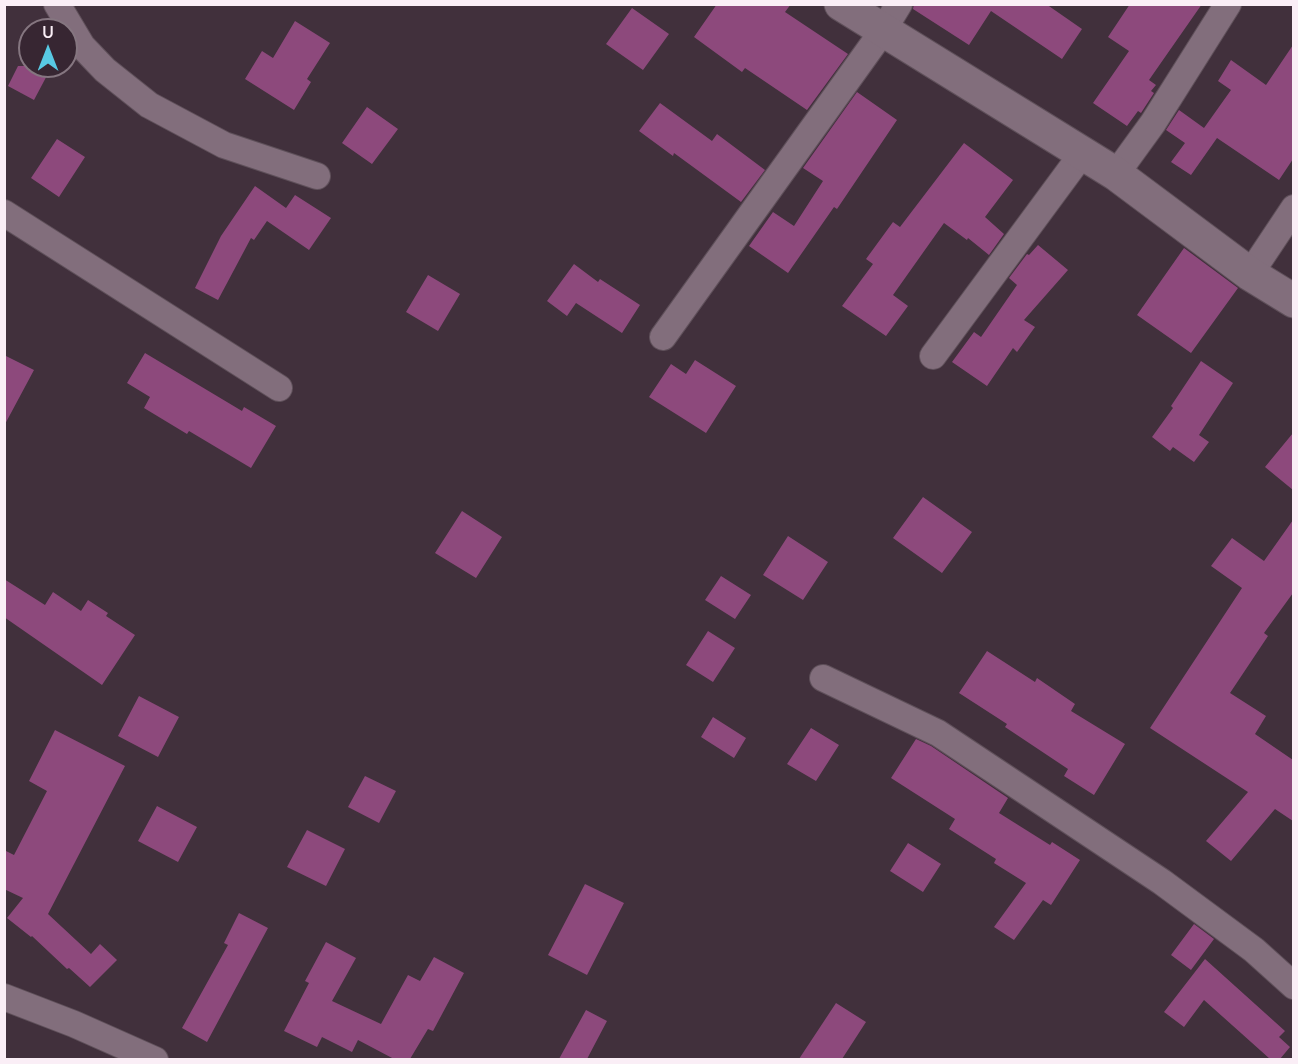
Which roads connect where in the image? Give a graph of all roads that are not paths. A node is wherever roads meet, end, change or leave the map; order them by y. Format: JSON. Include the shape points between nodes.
{"nodes":[{"id":1,"x":57,"y":4,"type":"edge"},
{"id":2,"x":841,"y":4,"type":"edge"},
{"id":3,"x":899,"y":4,"type":"edge"},
{"id":4,"x":1228,"y":4,"type":"edge"},
{"id":5,"x":882,"y":32,"type":"junction"},
{"id":6,"x":1082,"y":154,"type":"junction"},
{"id":7,"x":1116,"y":174,"type":"junction"},
{"id":8,"x":317,"y":176,"type":"dead end"},
{"id":9,"x":1293,"y":208,"type":"edge"},
{"id":10,"x":4,"y":213,"type":"edge"},
{"id":11,"x":1250,"y":274,"type":"junction"},
{"id":12,"x":1293,"y":302,"type":"edge"},
{"id":13,"x":663,"y":337,"type":"dead end"},
{"id":14,"x":933,"y":356,"type":"dead end"},
{"id":15,"x":279,"y":388,"type":"dead end"},
{"id":16,"x":823,"y":678,"type":"dead end"},
{"id":17,"x":1293,"y":986,"type":"edge"},
{"id":18,"x":4,"y":997,"type":"edge"},
{"id":19,"x":155,"y":1059,"type":"edge"}],
"edges":[{"from":1,"to":8,"type":"street","via":[[82,46],[149,105],[224,145]]},
{"from":2,"to":5,"type":"street"},
{"from":3,"to":5,"type":"street"},
{"from":4,"to":7,"type":"street"},
{"from":5,"to":6,"type":"street"},
{"from":5,"to":13,"type":"street"},
{"from":6,"to":7,"type":"street"},
{"from":6,"to":14,"type":"street"},
{"from":7,"to":11,"type":"street"},
{"from":9,"to":11,"type":"street"},
{"from":10,"to":15,"type":"street"},
{"from":11,"to":12,"type":"street"},
{"from":16,"to":17,"type":"street","via":[[938,733],[1162,882],[1254,950]]},
{"from":18,"to":19,"type":"street"}]}
